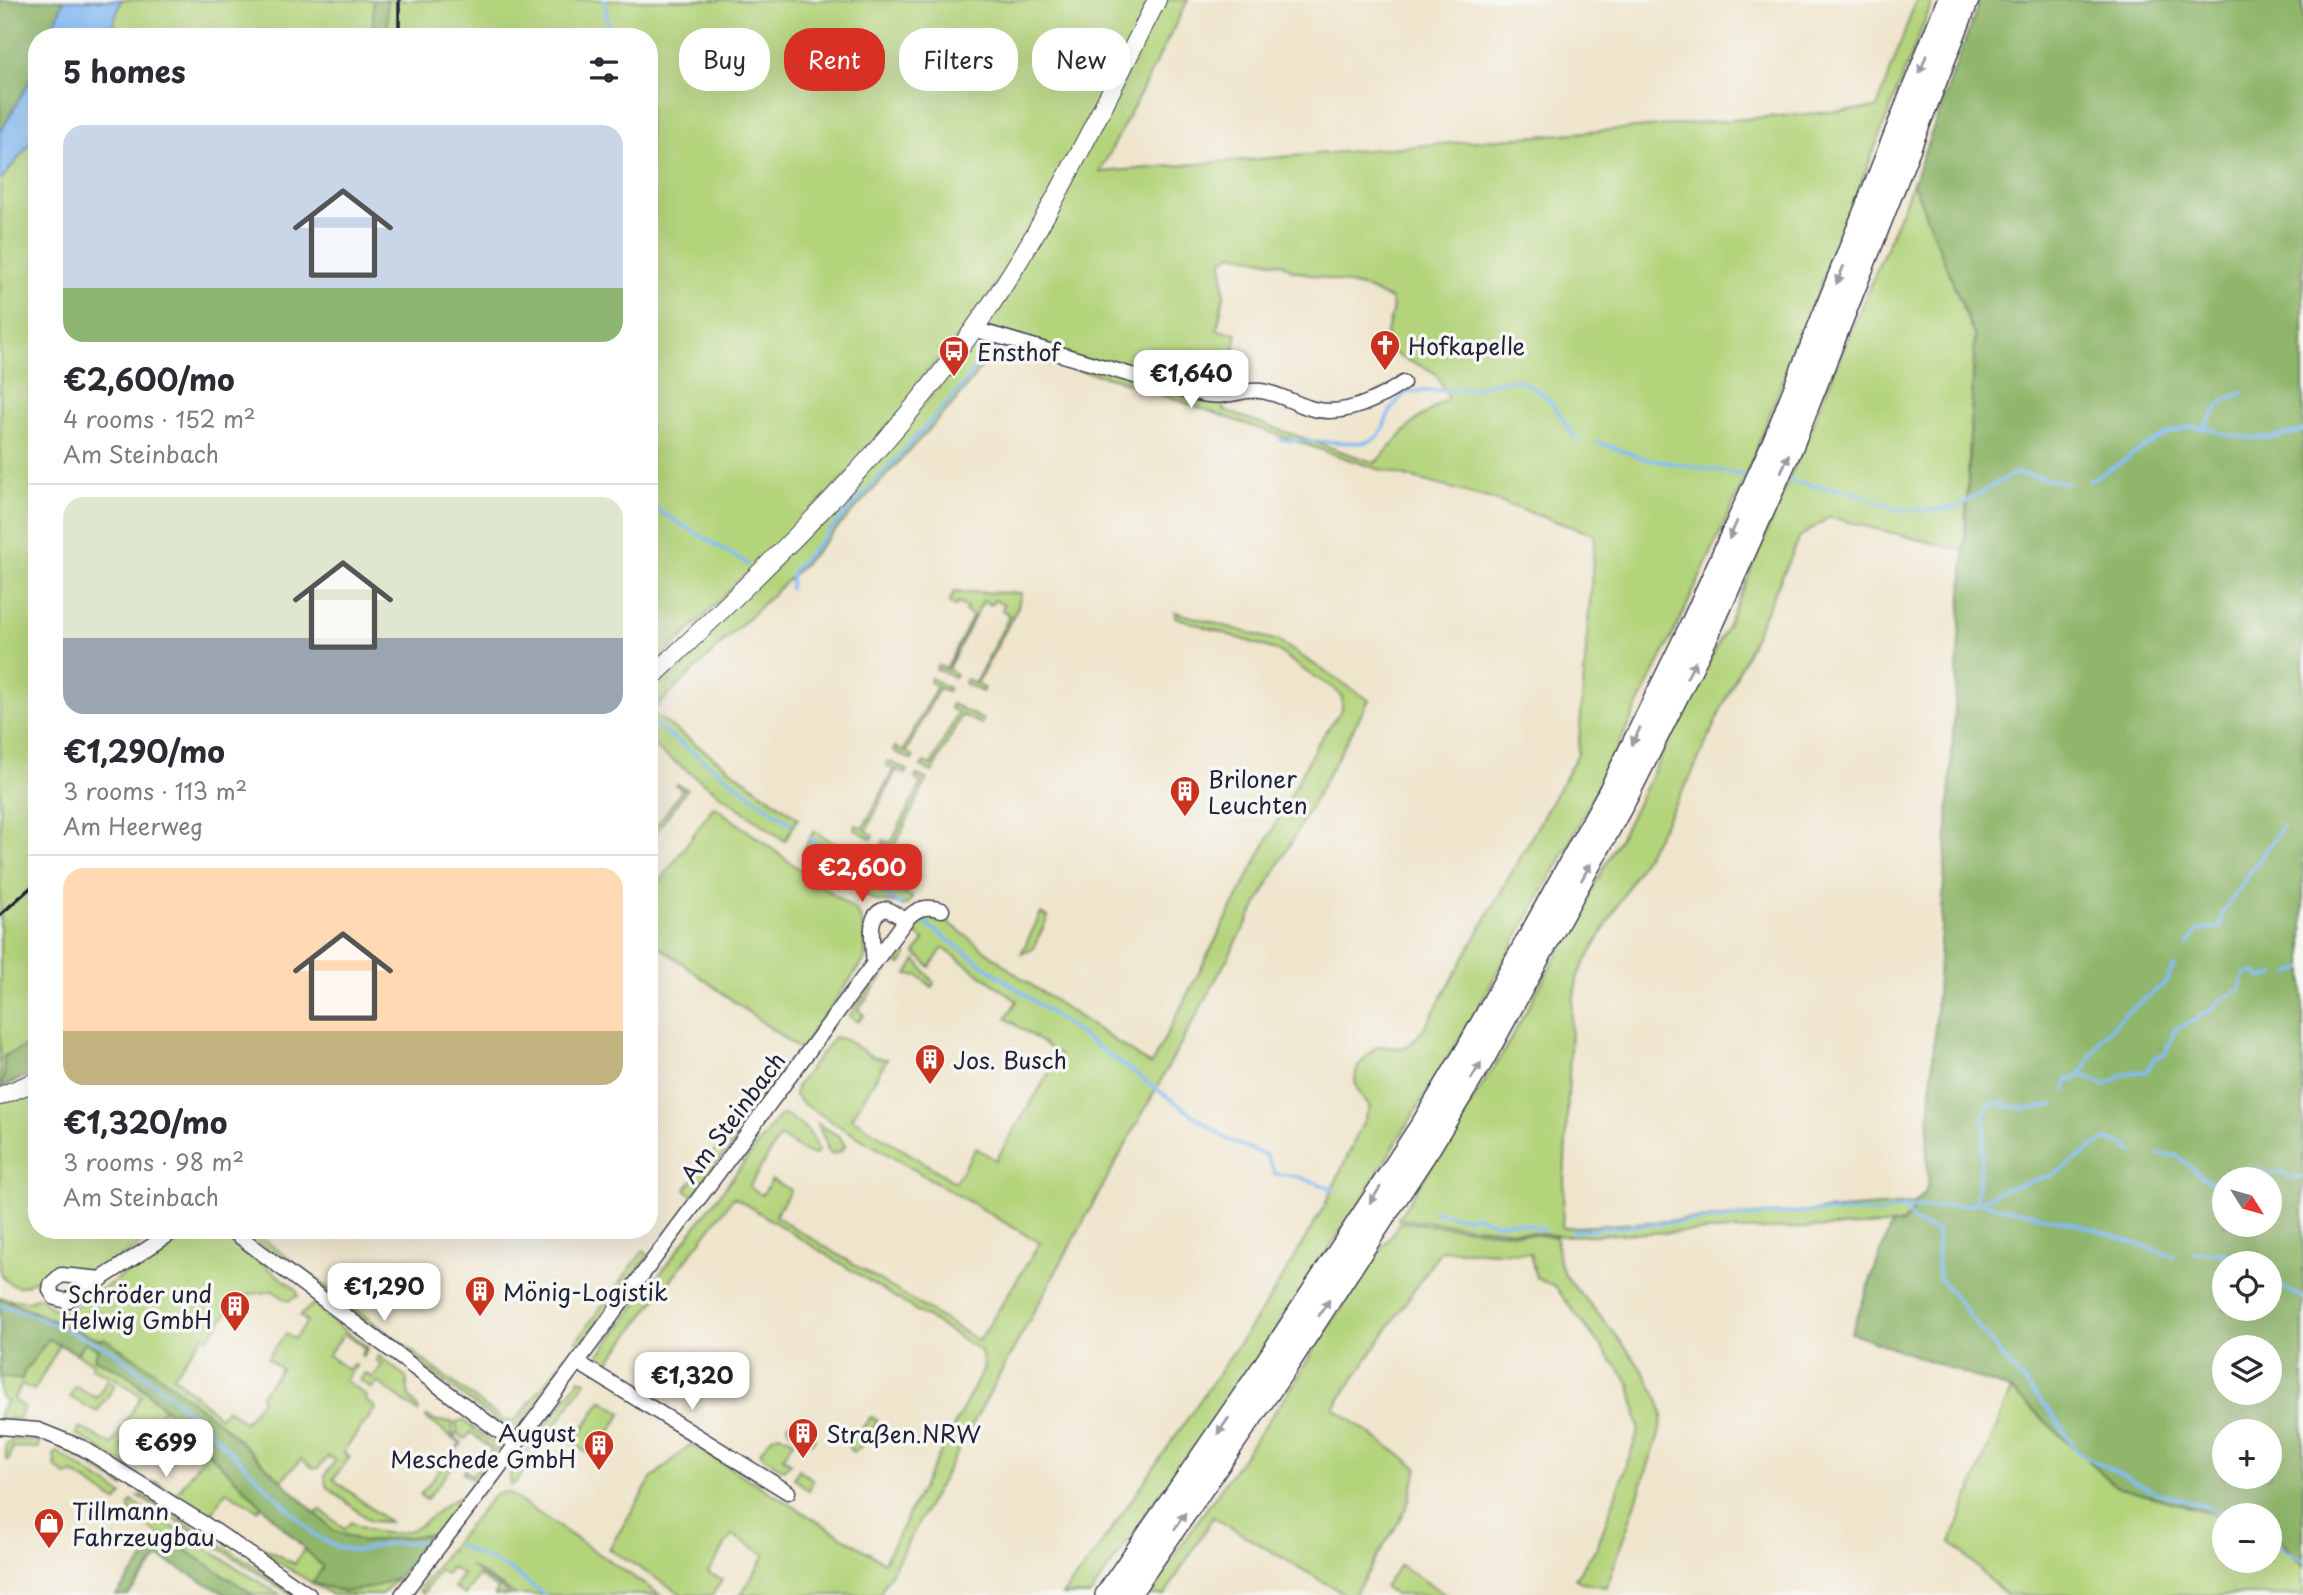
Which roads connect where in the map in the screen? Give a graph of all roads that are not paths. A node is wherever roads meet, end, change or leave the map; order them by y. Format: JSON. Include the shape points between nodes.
{"nodes":[{"id":1,"x":1157,"y":0,"type":"edge"},
{"id":2,"x":1948,"y":0,"type":"edge"},
{"id":3,"x":1968,"y":0,"type":"edge"},
{"id":4,"x":974,"y":329,"type":"junction"},
{"id":5,"x":1403,"y":383,"type":"dead end"},
{"id":6,"x":658,"y":671,"type":"edge"},
{"id":7,"x":942,"y":910,"type":"dead end"},
{"id":8,"x":906,"y":920,"type":"junction"},
{"id":9,"x":873,"y":966,"type":"junction"},
{"id":10,"x":28,"y":1085,"type":"edge"},
{"id":11,"x":0,"y":1096,"type":"edge"},
{"id":12,"x":1427,"y":1134,"type":"junction"},
{"id":13,"x":162,"y":1239,"type":"edge"},
{"id":14,"x":243,"y":1239,"type":"edge"},
{"id":15,"x":102,"y":1279,"type":"dead end"},
{"id":16,"x":577,"y":1362,"type":"junction"},
{"id":17,"x":0,"y":1427,"type":"edge"},
{"id":18,"x":516,"y":1444,"type":"junction"},
{"id":19,"x":788,"y":1492,"type":"dead end"},
{"id":20,"x":1132,"y":1583,"type":"edge"},
{"id":21,"x":309,"y":1595,"type":"edge"},
{"id":22,"x":402,"y":1595,"type":"edge"},
{"id":23,"x":1103,"y":1595,"type":"edge"}],
"edges":[{"from":1,"to":4,"type":"main road","via":[[1056,197]]},
{"from":2,"to":12,"type":"highway","one_way":true,"via":[[1774,440],[1691,625],[1610,790],[1466,1051]]},
{"from":12,"to":3,"type":"highway","one_way":true,"via":[[1484,1058],[1628,795],[1709,635],[1792,447]]},
{"from":4,"to":5,"type":"street","via":[[1186,391],[1215,396],[1264,391],[1310,409],[1331,411],[1362,404]]},
{"from":4,"to":6,"type":"main road","via":[[898,426],[835,495]]},
{"from":7,"to":8,"type":"street","via":[[918,909]]},
{"from":8,"to":9,"type":"street","name":"Am Steinbach"},
{"from":8,"to":9,"type":"street","via":[[887,909],[875,915]]},
{"from":9,"to":16,"type":"street","name":"Am Steinbach"},
{"from":10,"to":11,"type":"main road"},
{"from":12,"to":20,"type":"highway","via":[[1287,1366]]},
{"from":13,"to":15,"type":"street"},
{"from":14,"to":18,"type":"street"},
{"from":16,"to":18,"type":"street","name":"Am Steinbach"},
{"from":16,"to":19,"type":"street"},
{"from":17,"to":21,"type":"street","via":[[38,1430],[83,1448]]},
{"from":18,"to":22,"type":"street","name":"Am Steinbach"},
{"from":20,"to":23,"type":"highway"}]}
